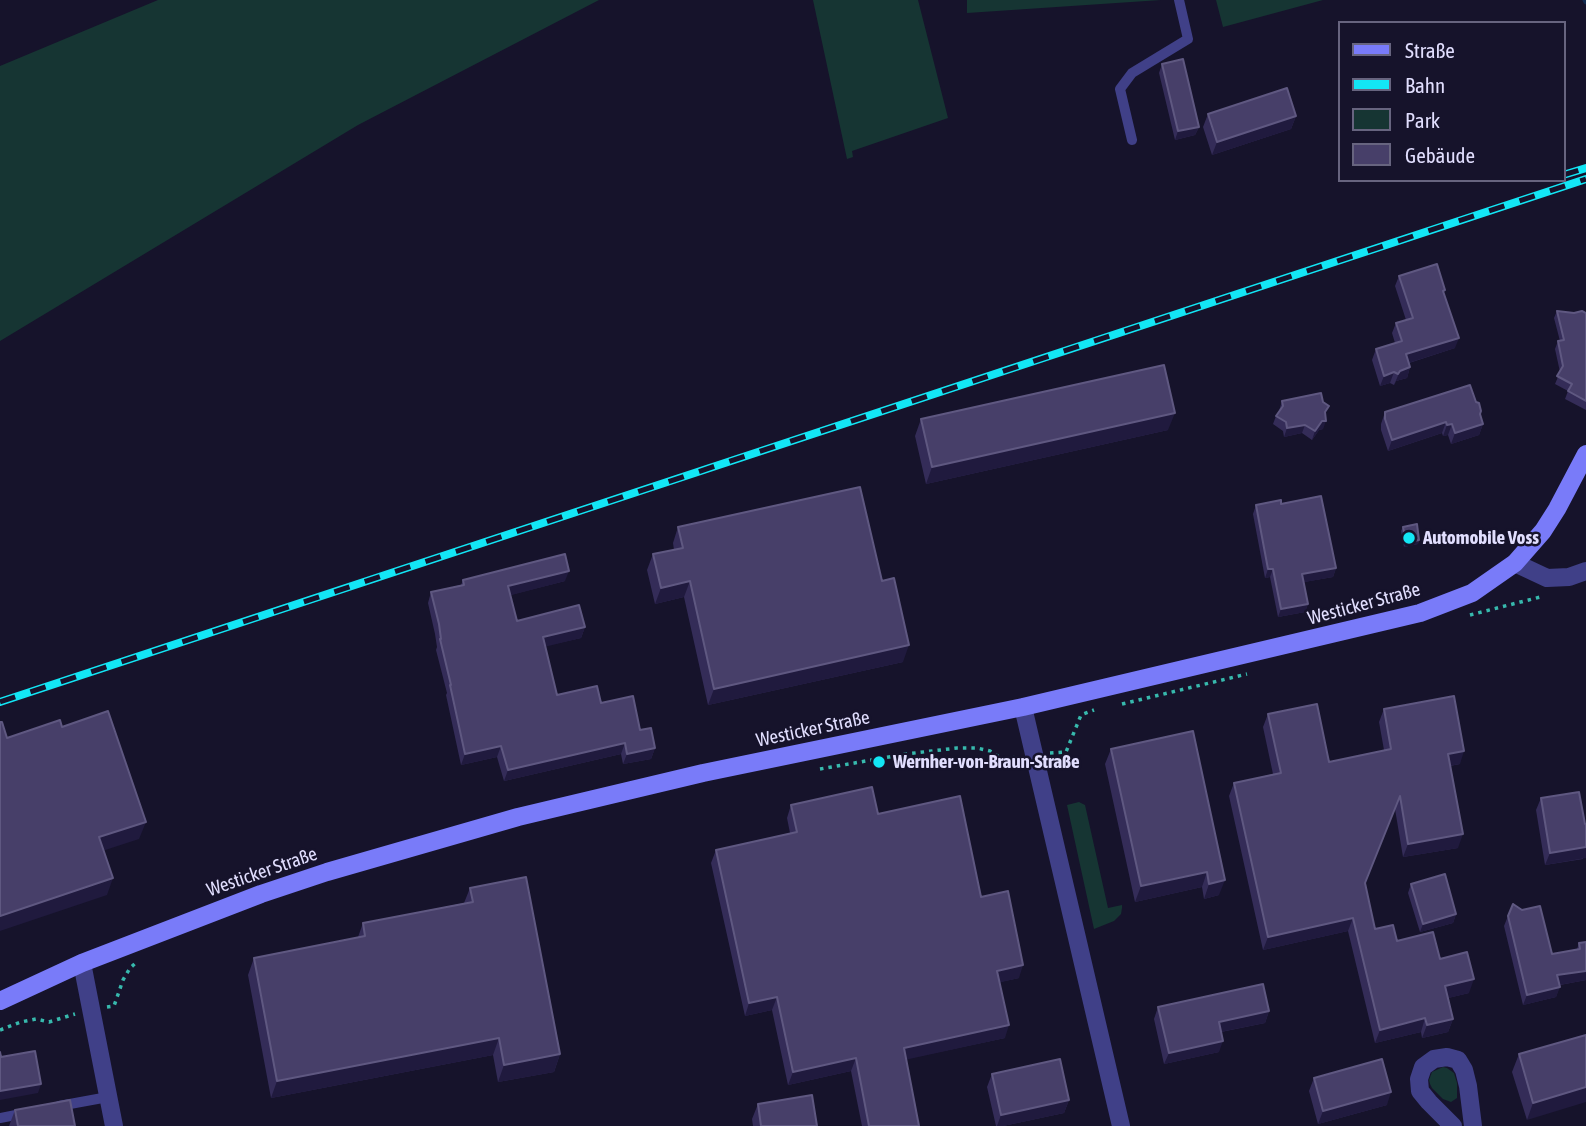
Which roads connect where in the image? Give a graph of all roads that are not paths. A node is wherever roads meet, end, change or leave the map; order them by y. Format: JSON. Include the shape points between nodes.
{"nodes":[{"id":1,"x":1179,"y":0,"type":"edge"},
{"id":2,"x":1132,"y":140,"type":"dead end"},
{"id":3,"x":1586,"y":454,"type":"edge"},
{"id":4,"x":1515,"y":563,"type":"junction"},
{"id":5,"x":1586,"y":571,"type":"edge"},
{"id":6,"x":1023,"y":707,"type":"junction"},
{"id":7,"x":82,"y":963,"type":"junction"},
{"id":8,"x":0,"y":1001,"type":"edge"},
{"id":9,"x":108,"y":1097,"type":"junction"},
{"id":10,"x":54,"y":1107,"type":"edge"},
{"id":11,"x":41,"y":1110,"type":"edge"},
{"id":12,"x":0,"y":1118,"type":"edge"},
{"id":13,"x":114,"y":1126,"type":"edge"},
{"id":14,"x":1121,"y":1126,"type":"edge"},
{"id":15,"x":1453,"y":1126,"type":"edge"},
{"id":16,"x":1474,"y":1126,"type":"edge"}],
"edges":[{"from":1,"to":2,"type":"lane","via":[[1188,39],[1132,72],[1120,89]]},
{"from":3,"to":4,"type":"main road","name":"Westicker Straße","via":[[1543,531]]},
{"from":4,"to":5,"type":"street","via":[[1547,578]]},
{"from":4,"to":6,"type":"main road","name":"Westicker Straße","via":[[1472,593],[1420,613]]},
{"from":6,"to":7,"type":"main road","name":"Westicker Straße","via":[[703,773],[518,817],[261,894]]},
{"from":6,"to":14,"type":"street"},
{"from":7,"to":8,"type":"main road","name":"Westicker Straße"},
{"from":7,"to":9,"type":"street"},
{"from":9,"to":10,"type":"lane"},
{"from":9,"to":13,"type":"street"},
{"from":11,"to":12,"type":"lane"},
{"from":15,"to":16,"type":"street","via":[[1420,1091],[1423,1067],[1447,1056],[1458,1060],[1464,1070]]}]}
